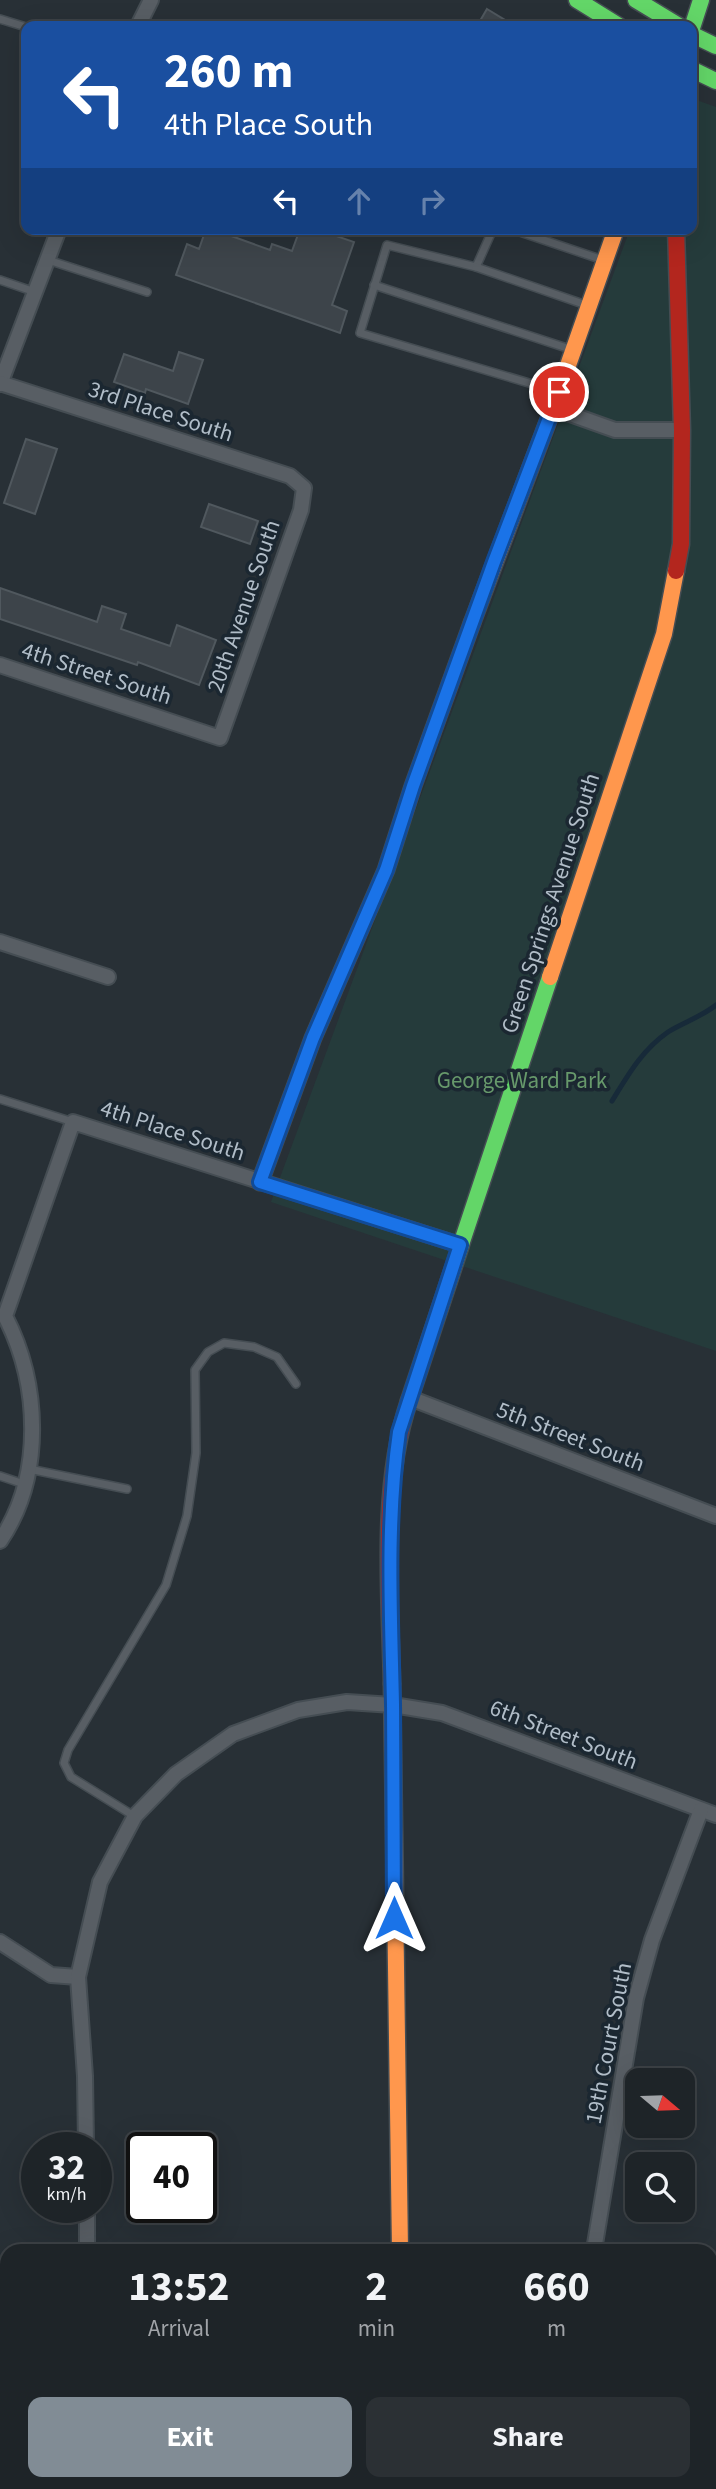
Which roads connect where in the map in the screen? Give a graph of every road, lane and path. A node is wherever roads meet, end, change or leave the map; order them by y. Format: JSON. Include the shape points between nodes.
{"nodes":[{"id":1,"x":151,"y":0,"type":"edge"},
{"id":2,"x":577,"y":0,"type":"edge"},
{"id":3,"x":636,"y":0,"type":"edge"},
{"id":4,"x":701,"y":0,"type":"edge"},
{"id":5,"x":0,"y":19,"type":"edge"},
{"id":6,"x":140,"y":21,"type":"edge"},
{"id":7,"x":611,"y":21,"type":"edge"},
{"id":8,"x":671,"y":21,"type":"edge"},
{"id":9,"x":694,"y":21,"type":"edge"},
{"id":10,"x":21,"y":25,"type":"edge"},
{"id":11,"x":697,"y":35,"type":"edge"},
{"id":12,"x":716,"y":46,"type":"edge"},
{"id":13,"x":697,"y":72,"type":"edge"},
{"id":14,"x":716,"y":81,"type":"edge"},
{"id":15,"x":57,"y":235,"type":"edge"},
{"id":16,"x":490,"y":235,"type":"edge"},
{"id":17,"x":529,"y":235,"type":"edge"},
{"id":18,"x":614,"y":235,"type":"edge"},
{"id":19,"x":676,"y":235,"type":"edge"},
{"id":20,"x":47,"y":260,"type":"junction"},
{"id":21,"x":605,"y":260,"type":"junction"},
{"id":22,"x":476,"y":267,"type":"junction"},
{"id":23,"x":0,"y":280,"type":"edge"},
{"id":24,"x":374,"y":285,"type":"junction"},
{"id":25,"x":35,"y":292,"type":"junction"},
{"id":26,"x":147,"y":292,"type":"dead end"},
{"id":27,"x":589,"y":307,"type":"junction"},
{"id":28,"x":574,"y":350,"type":"junction"},
{"id":29,"x":0,"y":384,"type":"edge"},
{"id":30,"x":559,"y":392,"type":"junction"},
{"id":31,"x":553,"y":408,"type":"junction"},
{"id":32,"x":682,"y":430,"type":"junction"},
{"id":33,"x":303,"y":488,"type":"joint"},
{"id":34,"x":0,"y":665,"type":"edge"},
{"id":35,"x":220,"y":738,"type":"joint"},
{"id":36,"x":0,"y":942,"type":"edge"},
{"id":37,"x":108,"y":977,"type":"dead end"},
{"id":38,"x":0,"y":1099,"type":"edge"},
{"id":39,"x":73,"y":1122,"type":"junction"},
{"id":40,"x":260,"y":1182,"type":"junction"},
{"id":41,"x":460,"y":1245,"type":"junction"},
{"id":42,"x":2,"y":1313,"type":"edge"},
{"id":43,"x":296,"y":1384,"type":"dead end"},
{"id":44,"x":410,"y":1398,"type":"junction"},
{"id":45,"x":29,"y":1469,"type":"junction"},
{"id":46,"x":0,"y":1476,"type":"edge"},
{"id":47,"x":24,"y":1484,"type":"junction"},
{"id":48,"x":127,"y":1489,"type":"dead end"},
{"id":49,"x":716,"y":1516,"type":"edge"},
{"id":50,"x":0,"y":1542,"type":"edge"},
{"id":51,"x":393,"y":1705,"type":"junction"},
{"id":52,"x":701,"y":1810,"type":"junction"},
{"id":53,"x":716,"y":1815,"type":"edge"},
{"id":54,"x":135,"y":1816,"type":"junction"},
{"id":55,"x":0,"y":1942,"type":"edge"},
{"id":56,"x":78,"y":1977,"type":"junction"},
{"id":57,"x":86,"y":2132,"type":"edge"},
{"id":58,"x":87,"y":2223,"type":"edge"},
{"id":59,"x":87,"y":2244,"type":"edge"},
{"id":60,"x":400,"y":2244,"type":"edge"},
{"id":61,"x":595,"y":2244,"type":"edge"}],
"edges":[{"from":1,"to":6,"type":"street"},
{"from":2,"to":7,"type":"street"},
{"from":3,"to":8,"type":"street"},
{"from":4,"to":9,"type":"street"},
{"from":5,"to":10,"type":"lane"},
{"from":11,"to":12,"type":"street"},
{"from":13,"to":14,"type":"street"},
{"from":15,"to":20,"type":"street"},
{"from":16,"to":22,"type":"lane"},
{"from":17,"to":21,"type":"lane"},
{"from":18,"to":21,"type":"street"},
{"from":19,"to":32,"type":"street","name":"Green Springs Avenue South"},
{"from":20,"to":25,"type":"street"},
{"from":20,"to":26,"type":"lane"},
{"from":21,"to":27,"type":"street"},
{"from":22,"to":24,"type":"lane","via":[[387,245]]},
{"from":22,"to":27,"type":"lane"},
{"from":23,"to":25,"type":"lane"},
{"from":24,"to":28,"type":"lane"},
{"from":24,"to":30,"type":"lane","via":[[360,333]]},
{"from":25,"to":29,"type":"street"},
{"from":27,"to":28,"type":"street"},
{"from":28,"to":30,"type":"street"},
{"from":29,"to":33,"type":"street","name":"3rd Place South","via":[[289,476]]},
{"from":30,"to":31,"type":"street"},
{"from":31,"to":32,"type":"street","via":[[615,430]]},
{"from":31,"to":40,"type":"street","via":[[386,870],[313,1038]]},
{"from":32,"to":41,"type":"street","name":"Green Springs Avenue South","via":[[681,544],[664,634]]},
{"from":33,"to":35,"type":"street","name":"20th Avenue South","via":[[301,510]]},
{"from":34,"to":35,"type":"street","name":"4th Street South"},
{"from":36,"to":37,"type":"street"},
{"from":38,"to":39,"type":"lane"},
{"from":39,"to":40,"type":"street","name":"4th Place South"},
{"from":39,"to":42,"type":"street"},
{"from":40,"to":41,"type":"street","name":"4th Place South"},
{"from":41,"to":44,"type":"street","name":"Green Springs Avenue South"},
{"from":42,"to":45,"type":"street","via":[[16,1337],[29,1388]]},
{"from":43,"to":54,"type":"lane","via":[[277,1357],[254,1347],[224,1343],[208,1352],[195,1370],[196,1453],[187,1516],[166,1585],[64,1763],[71,1777]]},
{"from":44,"to":49,"type":"street","name":"5th Street South"},
{"from":44,"to":51,"type":"street","name":"Green Springs Avenue South","via":[[396,1453],[389,1552]]},
{"from":45,"to":47,"type":"street"},
{"from":45,"to":48,"type":"lane"},
{"from":46,"to":47,"type":"lane"},
{"from":47,"to":50,"type":"street"},
{"from":51,"to":52,"type":"street","name":"6th Street South","via":[[442,1713]]},
{"from":51,"to":54,"type":"street","name":"6th Street South","via":[[347,1702],[298,1710],[233,1734],[176,1774]]},
{"from":51,"to":60,"type":"street","name":"Green Springs Avenue South"},
{"from":52,"to":53,"type":"street","name":"6th Street South"},
{"from":52,"to":61,"type":"street","name":"19th Court South","via":[[652,1940],[636,1998]]},
{"from":54,"to":56,"type":"street","name":"6th Street South","via":[[100,1882]]},
{"from":55,"to":56,"type":"street","via":[[51,1975]]},
{"from":56,"to":57,"type":"street","name":"6th Street South"},
{"from":58,"to":59,"type":"street"}]}
